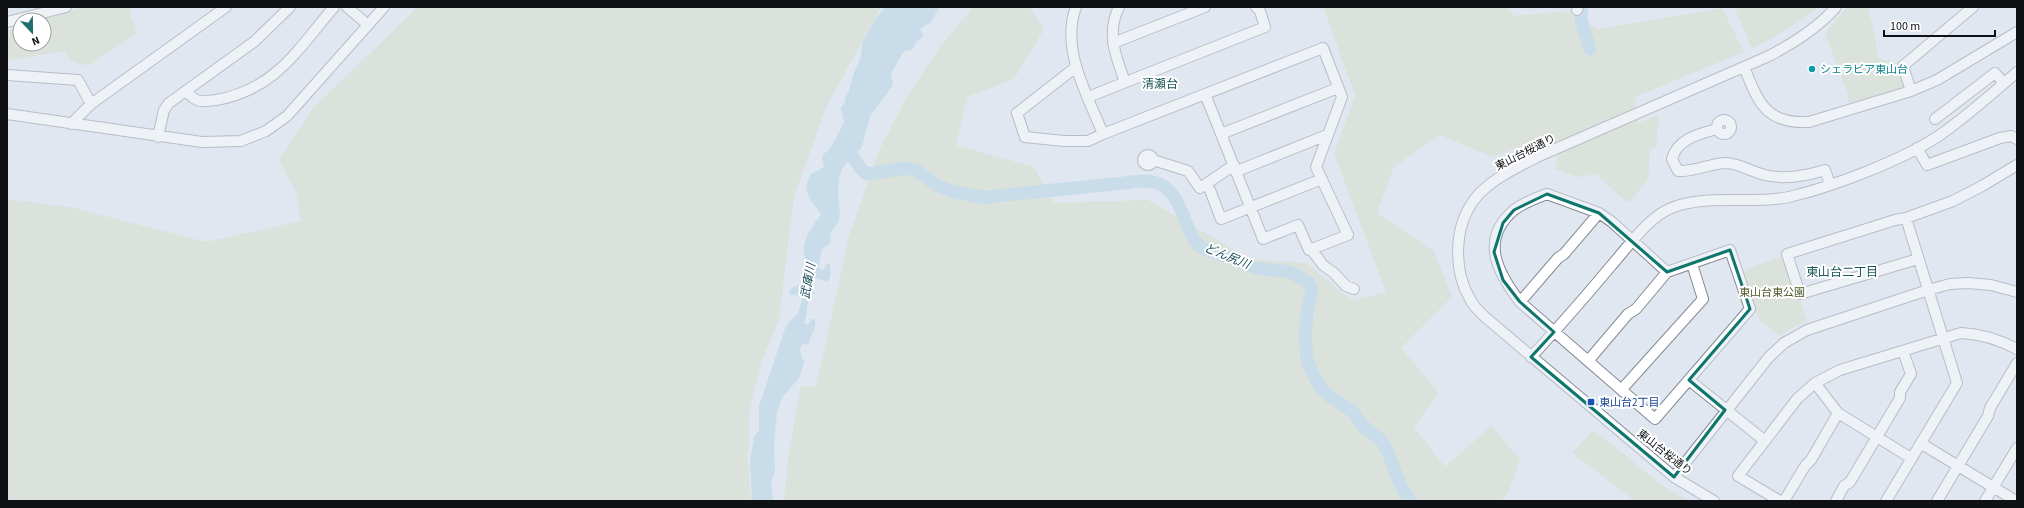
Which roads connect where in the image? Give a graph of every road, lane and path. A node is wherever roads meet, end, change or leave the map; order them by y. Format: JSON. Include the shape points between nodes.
{"nodes":[{"id":1,"x":66,"y":7,"type":"edge"},
{"id":2,"x":226,"y":7,"type":"edge"},
{"id":3,"x":290,"y":7,"type":"edge"},
{"id":4,"x":334,"y":7,"type":"edge"},
{"id":5,"x":347,"y":7,"type":"edge"},
{"id":6,"x":384,"y":7,"type":"edge"},
{"id":7,"x":1076,"y":7,"type":"edge"},
{"id":8,"x":1119,"y":7,"type":"edge"},
{"id":9,"x":1205,"y":7,"type":"edge"},
{"id":10,"x":1256,"y":7,"type":"edge"},
{"id":11,"x":1836,"y":7,"type":"edge"},
{"id":12,"x":1973,"y":7,"type":"edge"},
{"id":13,"x":7,"y":22,"type":"edge"},
{"id":14,"x":368,"y":25,"type":"junction"},
{"id":15,"x":2016,"y":35,"type":"edge"},
{"id":16,"x":1113,"y":43,"type":"junction"},
{"id":17,"x":1076,"y":67,"type":"junction"},
{"id":18,"x":1744,"y":68,"type":"junction"},
{"id":19,"x":2017,"y":72,"type":"edge"},
{"id":20,"x":7,"y":76,"type":"edge"},
{"id":21,"x":1125,"y":82,"type":"junction"},
{"id":22,"x":2004,"y":83,"type":"junction"},
{"id":23,"x":1338,"y":88,"type":"junction"},
{"id":24,"x":187,"y":91,"type":"junction"},
{"id":25,"x":1912,"y":91,"type":"junction"},
{"id":26,"x":1205,"y":94,"type":"junction"},
{"id":27,"x":1088,"y":97,"type":"junction"},
{"id":28,"x":91,"y":104,"type":"junction"},
{"id":29,"x":7,"y":114,"type":"edge"},
{"id":30,"x":1935,"y":119,"type":"dead end"},
{"id":31,"x":71,"y":124,"type":"junction"},
{"id":32,"x":1717,"y":129,"type":"dead end"},
{"id":33,"x":1102,"y":134,"type":"junction"},
{"id":34,"x":1222,"y":134,"type":"junction"},
{"id":35,"x":1327,"y":135,"type":"junction"},
{"id":36,"x":158,"y":137,"type":"junction"},
{"id":37,"x":2017,"y":139,"type":"edge"},
{"id":38,"x":1917,"y":148,"type":"junction"},
{"id":39,"x":1154,"y":160,"type":"dead end"},
{"id":40,"x":2017,"y":165,"type":"edge"},
{"id":41,"x":1236,"y":168,"type":"junction"},
{"id":42,"x":1322,"y":179,"type":"junction"},
{"id":43,"x":1830,"y":184,"type":"junction"},
{"id":44,"x":1210,"y":190,"type":"dead end"},
{"id":45,"x":1251,"y":207,"type":"junction"},
{"id":46,"x":1599,"y":214,"type":"junction"},
{"id":47,"x":1906,"y":218,"type":"junction"},
{"id":48,"x":1633,"y":241,"type":"junction"},
{"id":49,"x":1311,"y":249,"type":"junction"},
{"id":50,"x":1918,"y":259,"type":"junction"},
{"id":51,"x":1692,"y":264,"type":"junction"},
{"id":52,"x":1667,"y":272,"type":"junction"},
{"id":53,"x":1354,"y":289,"type":"dead end"},
{"id":54,"x":1928,"y":290,"type":"junction"},
{"id":55,"x":2017,"y":292,"type":"edge"},
{"id":56,"x":1520,"y":302,"type":"junction"},
{"id":57,"x":1554,"y":332,"type":"junction"},
{"id":58,"x":1942,"y":338,"type":"junction"},
{"id":59,"x":2017,"y":349,"type":"edge"},
{"id":60,"x":1903,"y":351,"type":"junction"},
{"id":61,"x":1531,"y":357,"type":"junction"},
{"id":62,"x":1588,"y":361,"type":"junction"},
{"id":63,"x":2017,"y":363,"type":"edge"},
{"id":64,"x":1689,"y":380,"type":"junction"},
{"id":65,"x":1815,"y":383,"type":"junction"},
{"id":66,"x":1622,"y":389,"type":"junction"},
{"id":67,"x":1726,"y":410,"type":"junction"},
{"id":68,"x":1838,"y":414,"type":"junction"},
{"id":69,"x":1876,"y":436,"type":"junction"},
{"id":70,"x":1765,"y":441,"type":"junction"},
{"id":71,"x":1922,"y":444,"type":"junction"},
{"id":72,"x":2017,"y":448,"type":"edge"},
{"id":73,"x":1912,"y":458,"type":"junction"},
{"id":74,"x":1958,"y":467,"type":"junction"},
{"id":75,"x":1674,"y":477,"type":"junction"},
{"id":76,"x":1993,"y":487,"type":"junction"},
{"id":77,"x":1714,"y":501,"type":"edge"},
{"id":78,"x":1780,"y":501,"type":"edge"},
{"id":79,"x":1784,"y":501,"type":"edge"},
{"id":80,"x":1836,"y":501,"type":"edge"},
{"id":81,"x":1886,"y":501,"type":"edge"},
{"id":82,"x":1937,"y":501,"type":"edge"},
{"id":83,"x":1985,"y":501,"type":"edge"},
{"id":84,"x":2016,"y":501,"type":"edge"}],
"edges":[{"from":1,"to":13,"type":"street"},
{"from":2,"to":28,"type":"street"},
{"from":3,"to":24,"type":"street","via":[[255,41]]},
{"from":4,"to":24,"type":"street","via":[[268,80],[230,97],[210,101],[192,99]]},
{"from":5,"to":14,"type":"street"},
{"from":6,"to":14,"type":"street"},
{"from":7,"to":17,"type":"street","via":[[1071,44]]},
{"from":8,"to":16,"type":"street","via":[[1113,28]]},
{"from":9,"to":16,"type":"street"},
{"from":10,"to":21,"type":"street","via":[[1266,27]]},
{"from":11,"to":18,"type":"street","name":"東山台桜通り","via":[[1791,44]]},
{"from":12,"to":25,"type":"street","via":[[1903,66]]},
{"from":14,"to":36,"type":"street","via":[[287,116],[266,131],[241,140],[221,142]]},
{"from":15,"to":25,"type":"street","via":[[1937,80]]},
{"from":16,"to":21,"type":"street"},
{"from":17,"to":27,"type":"street"},
{"from":17,"to":33,"type":"street","via":[[1017,113],[1025,137],[1088,141]]},
{"from":18,"to":25,"type":"street","via":[[1762,106],[1777,119],[1793,123],[1809,122]]},
{"from":18,"to":61,"type":"street","name":"東山台桜通り","via":[[1537,157],[1491,184],[1475,199],[1462,228],[1458,256],[1461,277],[1470,299],[1486,318]]},
{"from":19,"to":22,"type":"street"},
{"from":20,"to":28,"type":"street","via":[[78,80]]},
{"from":21,"to":27,"type":"street"},
{"from":22,"to":30,"type":"street","via":[[1995,73]]},
{"from":22,"to":38,"type":"street","via":[[1967,116]]},
{"from":23,"to":26,"type":"street","via":[[1323,48]]},
{"from":23,"to":34,"type":"street"},
{"from":23,"to":35,"type":"street","via":[[1342,97]]},
{"from":24,"to":36,"type":"street","via":[[169,103],[164,110]]},
{"from":26,"to":33,"type":"street"},
{"from":26,"to":34,"type":"street"},
{"from":27,"to":33,"type":"street"},
{"from":28,"to":31,"type":"street"},
{"from":29,"to":31,"type":"street"},
{"from":31,"to":36,"type":"street"},
{"from":32,"to":43,"type":"street","via":[[1682,142],[1674,151],[1672,159],[1678,171],[1727,163],[1766,175],[1787,177],[1806,176],[1825,170]]},
{"from":34,"to":41,"type":"street"},
{"from":35,"to":41,"type":"street"},
{"from":35,"to":42,"type":"street","via":[[1316,167]]},
{"from":37,"to":38,"type":"street","via":[[2011,136],[2000,138],[1927,165]]},
{"from":38,"to":43,"type":"street","via":[[1867,171]]},
{"from":39,"to":41,"type":"street","via":[[1188,171],[1200,188]]},
{"from":40,"to":47,"type":"street","via":[[1953,201]]},
{"from":41,"to":45,"type":"street"},
{"from":42,"to":45,"type":"street"},
{"from":42,"to":49,"type":"street","via":[[1348,235]]},
{"from":43,"to":48,"type":"street","via":[[1789,197],[1683,204],[1656,217]]},
{"from":44,"to":45,"type":"street","via":[[1221,219]]},
{"from":45,"to":49,"type":"street","via":[[1263,239],[1298,226],[1309,250]]},
{"from":46,"to":48,"type":"street"},
{"from":46,"to":56,"type":"street"},
{"from":46,"to":56,"type":"street","via":[[1547,194],[1514,210],[1503,223],[1496,238],[1494,252],[1503,280]]},
{"from":47,"to":50,"type":"street"},
{"from":47,"to":50,"type":"street","via":[[1787,254],[1800,294]]},
{"from":48,"to":52,"type":"street"},
{"from":48,"to":57,"type":"street"},
{"from":49,"to":53,"type":"street","via":[[1323,265],[1346,286]]},
{"from":50,"to":54,"type":"street"},
{"from":51,"to":52,"type":"street"},
{"from":51,"to":64,"type":"street","via":[[1730,250],[1750,309]]},
{"from":51,"to":66,"type":"street","via":[[1703,299]]},
{"from":52,"to":62,"type":"street"},
{"from":54,"to":55,"type":"street","via":[[1950,284],[1968,283],[1991,285]]},
{"from":54,"to":58,"type":"street"},
{"from":54,"to":67,"type":"street","via":[[1807,330],[1784,343],[1769,357]]},
{"from":56,"to":57,"type":"street"},
{"from":57,"to":61,"type":"street"},
{"from":57,"to":62,"type":"street"},
{"from":58,"to":59,"type":"street","via":[[1961,333],[1980,334]]},
{"from":58,"to":60,"type":"street"},
{"from":58,"to":71,"type":"street","via":[[1957,383]]},
{"from":60,"to":65,"type":"street","via":[[1840,370]]},
{"from":60,"to":69,"type":"street","via":[[1911,374],[1900,392],[1900,398]]},
{"from":61,"to":75,"type":"street","name":"東山台桜通り"},
{"from":62,"to":66,"type":"street"},
{"from":63,"to":74,"type":"street"},
{"from":64,"to":66,"type":"street","via":[[1655,419]]},
{"from":64,"to":67,"type":"street"},
{"from":65,"to":68,"type":"street"},
{"from":65,"to":70,"type":"street","via":[[1797,399]]},
{"from":67,"to":70,"type":"street"},
{"from":67,"to":75,"type":"street"},
{"from":68,"to":69,"type":"street"},
{"from":68,"to":79,"type":"street"},
{"from":69,"to":73,"type":"street"},
{"from":69,"to":80,"type":"street"},
{"from":70,"to":78,"type":"street","via":[[1738,476]]},
{"from":71,"to":73,"type":"street"},
{"from":71,"to":74,"type":"street"},
{"from":72,"to":76,"type":"street"},
{"from":73,"to":81,"type":"street"},
{"from":74,"to":76,"type":"street"},
{"from":74,"to":82,"type":"street"},
{"from":75,"to":77,"type":"street","name":"東山台桜通り"},
{"from":76,"to":83,"type":"street"},
{"from":76,"to":84,"type":"street"}]}
